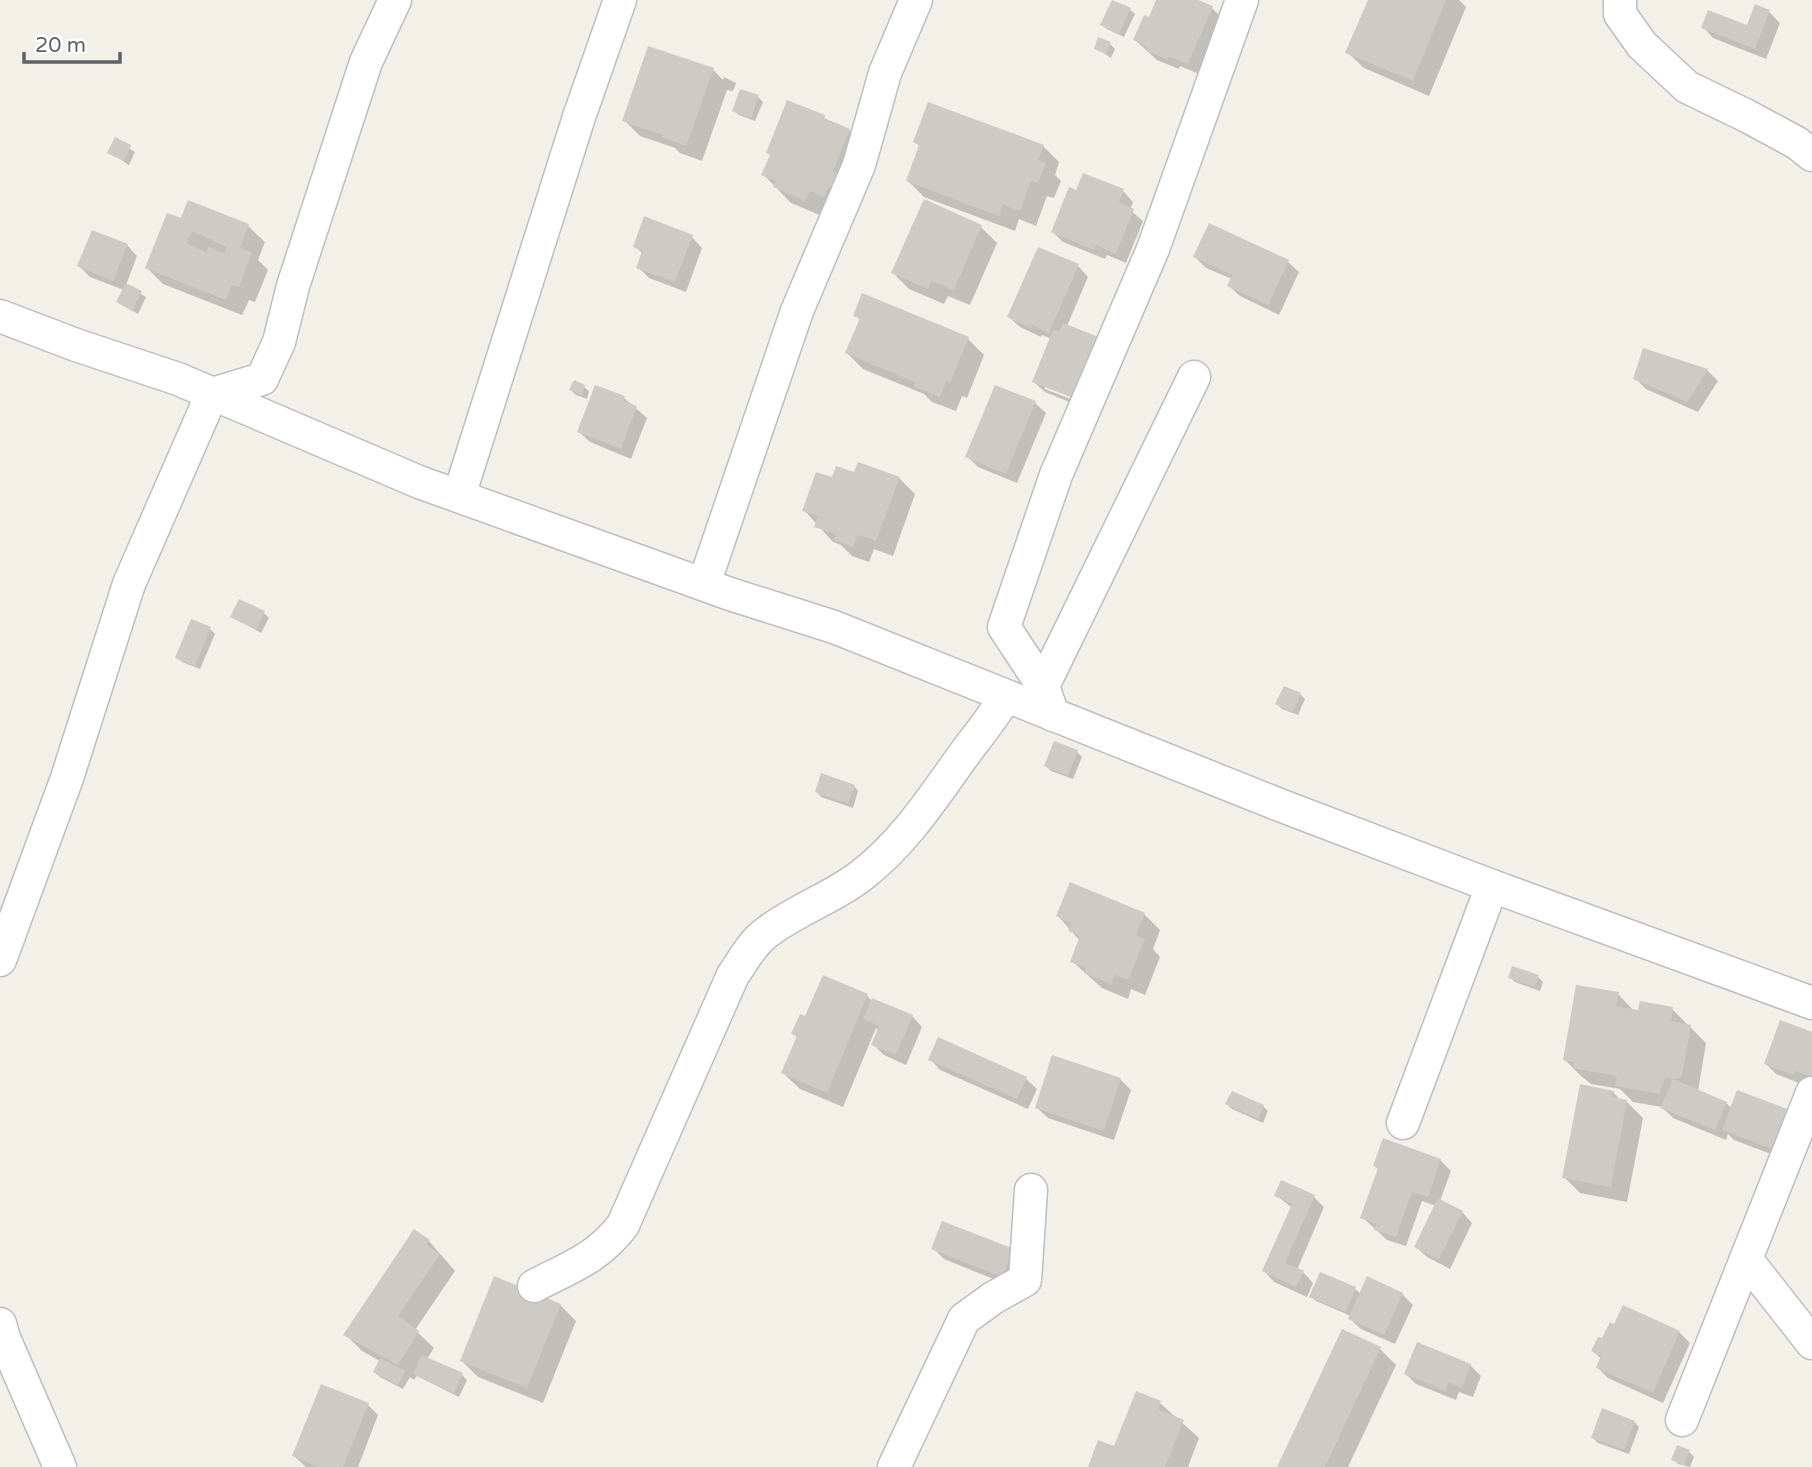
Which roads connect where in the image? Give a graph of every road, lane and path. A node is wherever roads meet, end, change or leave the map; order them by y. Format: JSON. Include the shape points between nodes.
{"nodes":[{"id":1,"x":395,"y":0,"type":"edge"},
{"id":2,"x":620,"y":0,"type":"edge"},
{"id":3,"x":916,"y":0,"type":"edge"},
{"id":4,"x":1242,"y":0,"type":"edge"},
{"id":5,"x":1620,"y":0,"type":"edge"},
{"id":6,"x":1812,"y":155,"type":"edge"},
{"id":7,"x":0,"y":316,"type":"edge"},
{"id":8,"x":1194,"y":377,"type":"dead end"},
{"id":9,"x":212,"y":394,"type":"junction"},
{"id":10,"x":459,"y":496,"type":"junction"},
{"id":11,"x":704,"y":584,"type":"junction"},
{"id":12,"x":1005,"y":697,"type":"junction"},
{"id":13,"x":1048,"y":701,"type":"junction"},
{"id":14,"x":1492,"y":886,"type":"junction"},
{"id":15,"x":0,"y":960,"type":"edge"},
{"id":16,"x":1812,"y":1003,"type":"edge"},
{"id":17,"x":1812,"y":1093,"type":"edge"},
{"id":18,"x":1403,"y":1123,"type":"dead end"},
{"id":19,"x":1031,"y":1190,"type":"dead end"},
{"id":20,"x":1746,"y":1259,"type":"junction"},
{"id":21,"x":534,"y":1286,"type":"dead end"},
{"id":22,"x":0,"y":1324,"type":"edge"},
{"id":23,"x":1812,"y":1343,"type":"edge"},
{"id":24,"x":1682,"y":1420,"type":"dead end"},
{"id":25,"x":60,"y":1467,"type":"edge"},
{"id":26,"x":894,"y":1467,"type":"edge"}],
"edges":[{"from":1,"to":9,"type":"street","via":[[366,62],[268,369],[262,379]]},
{"from":2,"to":10,"type":"street"},
{"from":3,"to":11,"type":"street","via":[[886,73],[859,165],[797,311]]},
{"from":4,"to":13,"type":"street","via":[[1153,249],[1056,475],[1004,627]]},
{"from":5,"to":6,"type":"street","via":[[1620,14],[1635,34],[1687,88],[1747,116]]},
{"from":7,"to":9,"type":"street"},
{"from":8,"to":13,"type":"street"},
{"from":9,"to":10,"type":"street"},
{"from":9,"to":15,"type":"street","via":[[129,584],[67,778]]},
{"from":10,"to":11,"type":"street"},
{"from":11,"to":12,"type":"street","via":[[834,627]]},
{"from":12,"to":13,"type":"street"},
{"from":12,"to":21,"type":"street","via":[[945,785],[887,855],[859,878],[764,934],[750,949],[733,975],[623,1225],[593,1256]]},
{"from":13,"to":14,"type":"street"},
{"from":14,"to":16,"type":"street"},
{"from":14,"to":18,"type":"street"},
{"from":17,"to":20,"type":"street"},
{"from":19,"to":26,"type":"street","via":[[1025,1280],[964,1318]]},
{"from":20,"to":23,"type":"street"},
{"from":20,"to":24,"type":"street"},
{"from":22,"to":25,"type":"street"}]}
